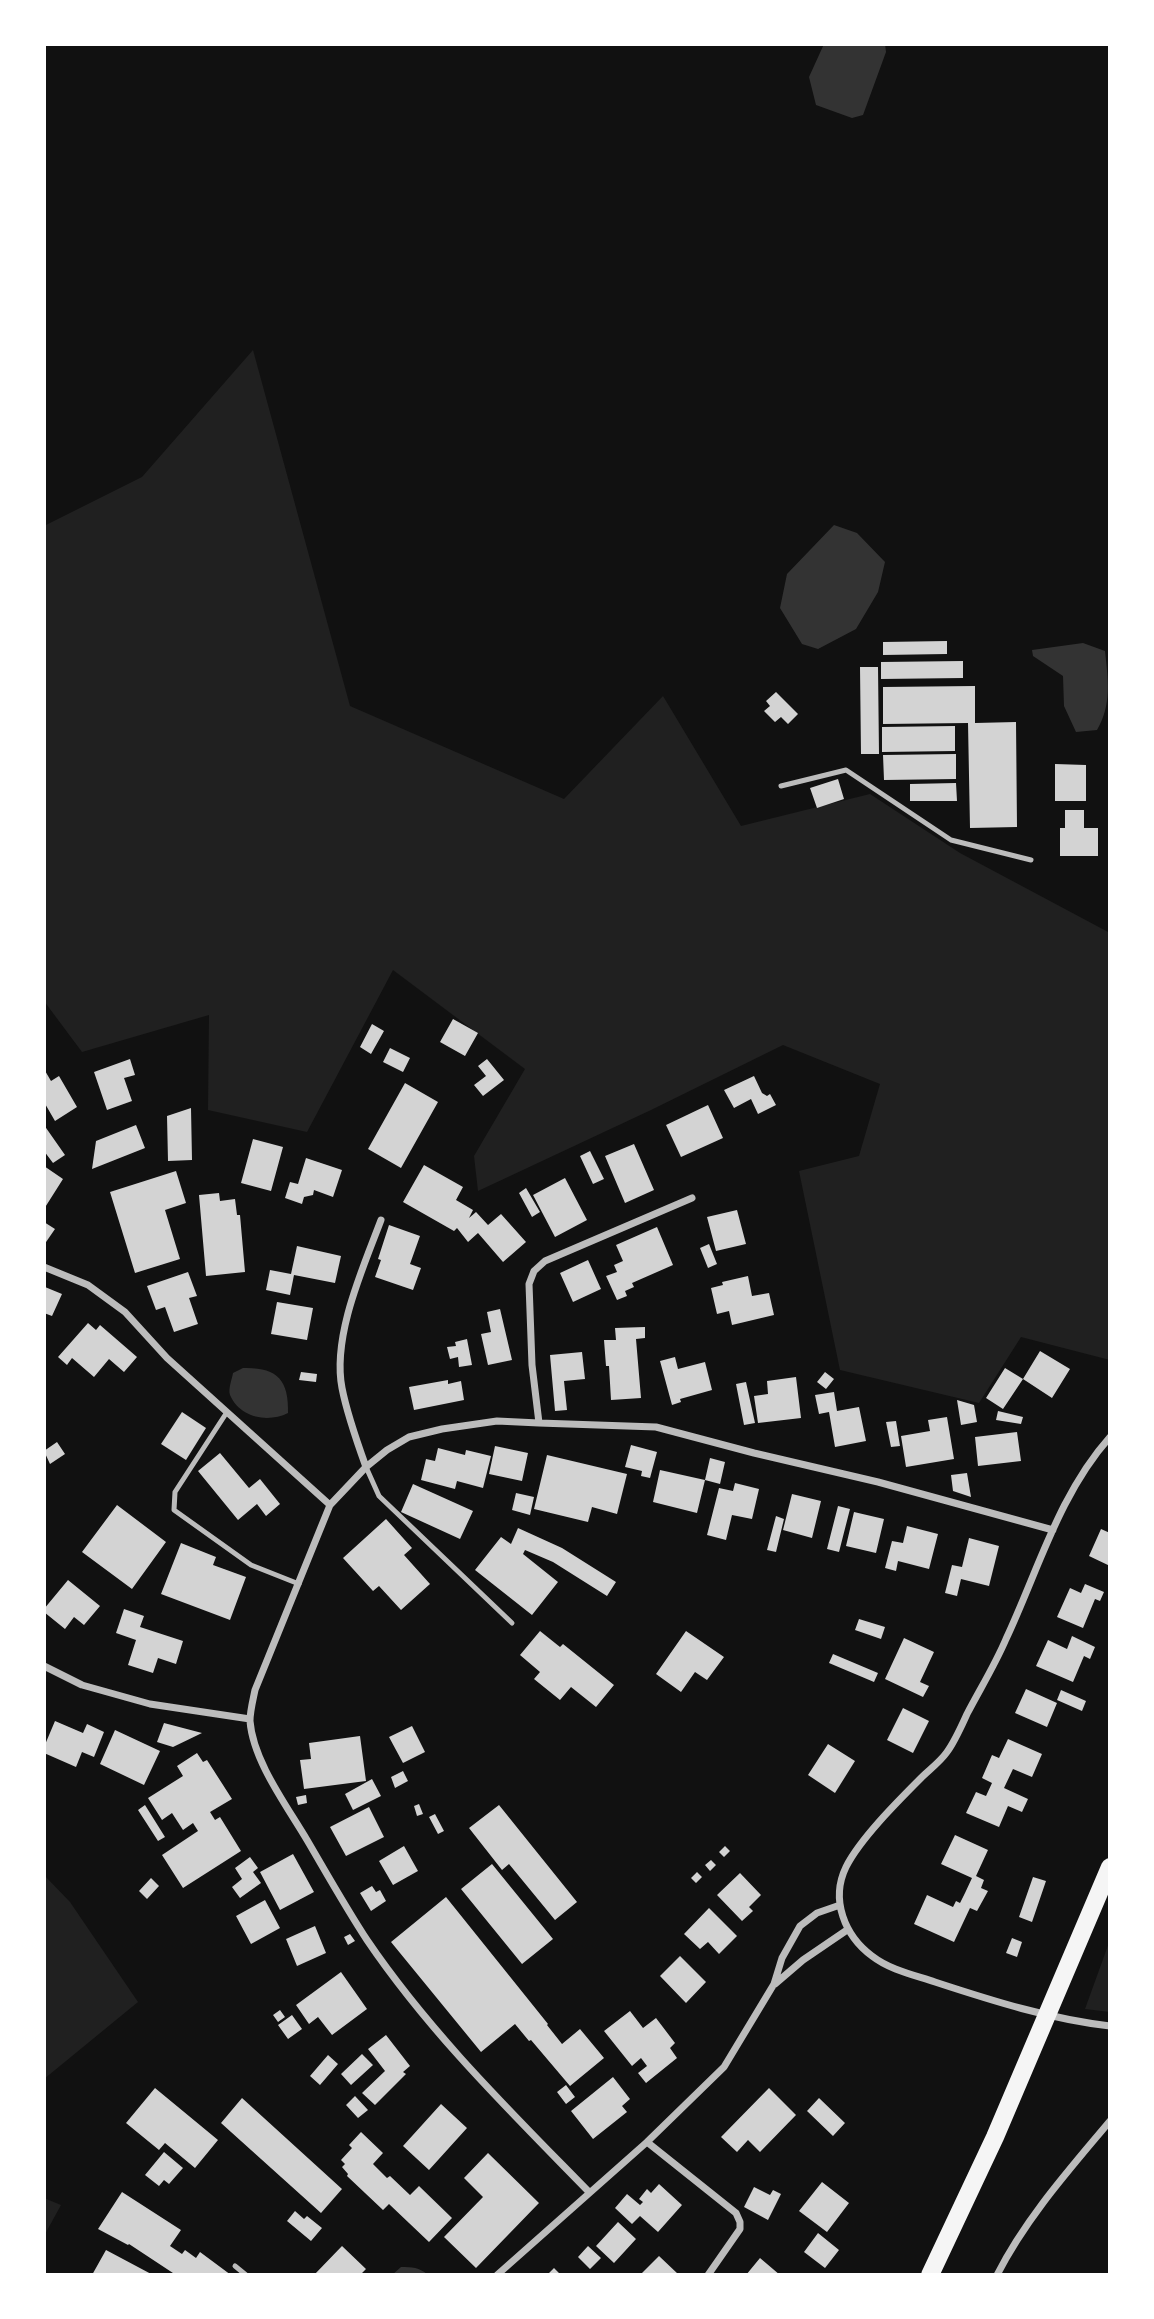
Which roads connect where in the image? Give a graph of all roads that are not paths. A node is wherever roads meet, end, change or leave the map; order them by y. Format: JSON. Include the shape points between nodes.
{"nodes":[{"id":1,"x":781,"y":786,"type":"dead end"},
{"id":2,"x":1031,"y":860,"type":"dead end"},
{"id":3,"x":692,"y":1198,"type":"dead end"},
{"id":4,"x":381,"y":1220,"type":"dead end"},
{"id":5,"x":44,"y":1267,"type":"edge"},
{"id":6,"x":227,"y":1412,"type":"junction"},
{"id":7,"x":539,"y":1423,"type":"junction"},
{"id":8,"x":1110,"y":1437,"type":"edge"},
{"id":9,"x":366,"y":1467,"type":"junction"},
{"id":10,"x":330,"y":1505,"type":"junction"},
{"id":11,"x":1053,"y":1530,"type":"junction"},
{"id":12,"x":299,"y":1584,"type":"junction"},
{"id":13,"x":512,"y":1623,"type":"dead end"},
{"id":14,"x":44,"y":1666,"type":"edge"},
{"id":15,"x":250,"y":1718,"type":"junction"},
{"id":16,"x":1110,"y":1867,"type":"edge"},
{"id":17,"x":840,"y":1905,"type":"junction"},
{"id":18,"x":847,"y":1930,"type":"junction"},
{"id":19,"x":775,"y":1984,"type":"junction"},
{"id":20,"x":1109,"y":2026,"type":"edge"},
{"id":21,"x":1110,"y":2121,"type":"edge"},
{"id":22,"x":646,"y":2142,"type":"junction"},
{"id":23,"x":589,"y":2192,"type":"junction"},
{"id":24,"x":235,"y":2266,"type":"dead end"},
{"id":25,"x":246,"y":2275,"type":"edge"},
{"id":26,"x":497,"y":2275,"type":"edge"},
{"id":27,"x":708,"y":2275,"type":"edge"},
{"id":28,"x":930,"y":2275,"type":"edge"},
{"id":29,"x":997,"y":2275,"type":"edge"}],
"edges":[{"from":1,"to":2,"type":"lane","via":[[846,771],[950,839]]},
{"from":3,"to":7,"type":"street","via":[[545,1261],[534,1271],[528,1298]]},
{"from":4,"to":9,"type":"street","via":[[342,1340],[341,1387]]},
{"from":5,"to":6,"type":"street","via":[[88,1285],[125,1312]]},
{"from":6,"to":10,"type":"street"},
{"from":6,"to":12,"type":"lane","via":[[175,1492],[174,1510],[251,1566]]},
{"from":7,"to":9,"type":"street","via":[[497,1421],[431,1431],[409,1437]]},
{"from":7,"to":11,"type":"street","via":[[656,1427]]},
{"from":8,"to":11,"type":"street","via":[[1075,1485]]},
{"from":9,"to":10,"type":"street"},
{"from":9,"to":13,"type":"lane","via":[[379,1496]]},
{"from":10,"to":12,"type":"street"},
{"from":11,"to":17,"type":"street","via":[[1006,1640],[947,1752],[856,1852],[845,1869]]},
{"from":12,"to":15,"type":"street","via":[[258,1680]]},
{"from":14,"to":15,"type":"street","via":[[82,1685],[150,1704]]},
{"from":15,"to":23,"type":"street","via":[[261,1760],[368,1941],[441,2035]]},
{"from":16,"to":28,"type":"main road","via":[[995,2137]]},
{"from":17,"to":18,"type":"street"},
{"from":17,"to":19,"type":"street","via":[[817,1913],[800,1926],[782,1958]]},
{"from":18,"to":19,"type":"street"},
{"from":18,"to":20,"type":"street","via":[[856,1943],[893,1968],[999,2003]]},
{"from":19,"to":22,"type":"street","via":[[723,2067]]},
{"from":21,"to":29,"type":"street","via":[[1041,2206]]},
{"from":22,"to":23,"type":"street"},
{"from":22,"to":27,"type":"street","via":[[736,2213],[740,2221],[740,2230]]},
{"from":23,"to":26,"type":"street"},
{"from":24,"to":25,"type":"lane"}]}
